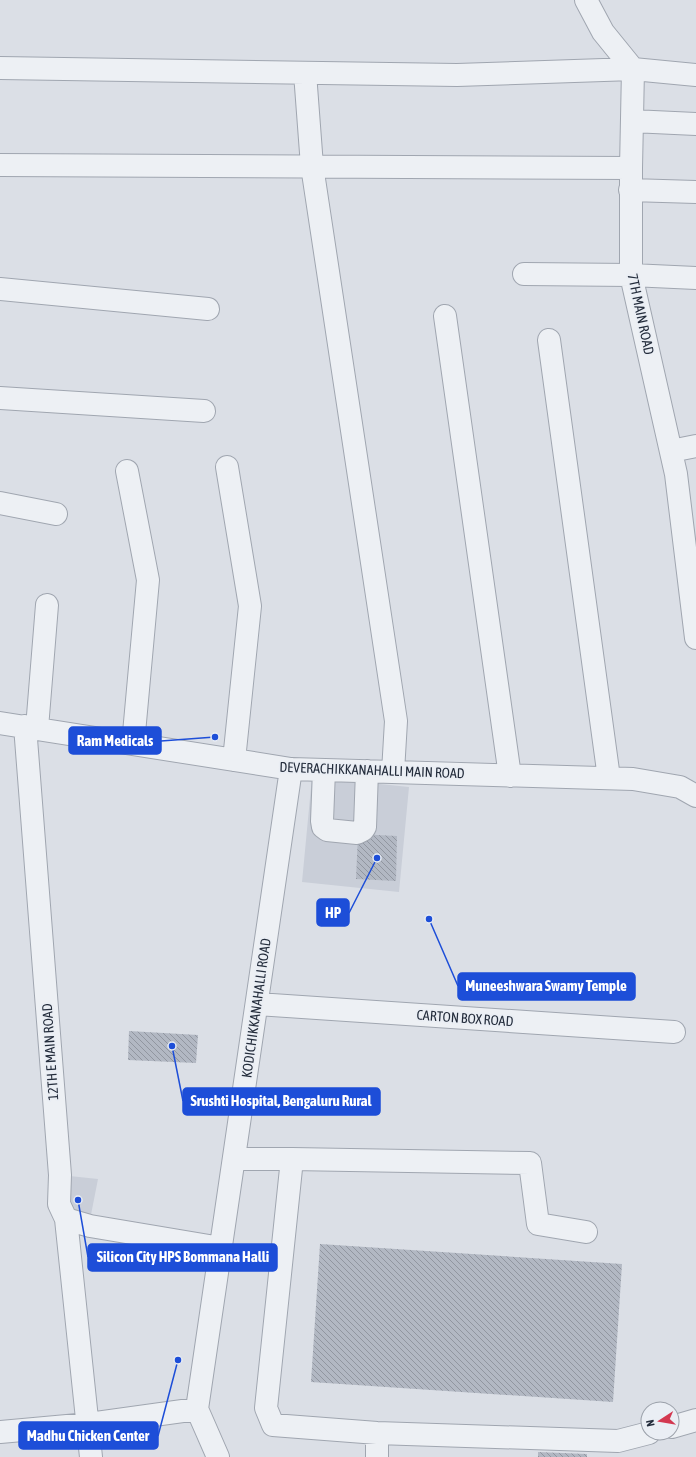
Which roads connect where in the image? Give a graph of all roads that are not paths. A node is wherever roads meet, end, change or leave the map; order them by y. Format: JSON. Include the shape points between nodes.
{"nodes":[{"id":1,"x":586,"y":0,"type":"edge"},
{"id":2,"x":0,"y":68,"type":"edge"},
{"id":3,"x":633,"y":69,"type":"junction"},
{"id":4,"x":305,"y":74,"type":"junction"},
{"id":5,"x":696,"y":75,"type":"edge"},
{"id":6,"x":632,"y":121,"type":"junction"},
{"id":7,"x":696,"y":124,"type":"edge"},
{"id":8,"x":0,"y":165,"type":"edge"},
{"id":9,"x":312,"y":166,"type":"junction"},
{"id":10,"x":630,"y":168,"type":"junction"},
{"id":11,"x":630,"y":190,"type":"junction"},
{"id":12,"x":696,"y":192,"type":"edge"},
{"id":13,"x":524,"y":274,"type":"dead end"},
{"id":14,"x":631,"y":275,"type":"junction"},
{"id":15,"x":696,"y":278,"type":"edge"},
{"id":16,"x":0,"y":290,"type":"edge"},
{"id":17,"x":208,"y":309,"type":"dead end"},
{"id":18,"x":445,"y":316,"type":"dead end"},
{"id":19,"x":549,"y":340,"type":"dead end"},
{"id":20,"x":0,"y":398,"type":"edge"},
{"id":21,"x":204,"y":411,"type":"dead end"},
{"id":22,"x":696,"y":446,"type":"edge"},
{"id":23,"x":671,"y":451,"type":"junction"},
{"id":24,"x":227,"y":467,"type":"dead end"},
{"id":25,"x":127,"y":471,"type":"dead end"},
{"id":26,"x":0,"y":503,"type":"edge"},
{"id":27,"x":56,"y":514,"type":"dead end"},
{"id":28,"x":47,"y":605,"type":"dead end"},
{"id":29,"x":696,"y":638,"type":"edge"},
{"id":30,"x":0,"y":722,"type":"edge"},
{"id":31,"x":31,"y":727,"type":"junction"},
{"id":32,"x":133,"y":744,"type":"junction"},
{"id":33,"x":234,"y":760,"type":"junction"},
{"id":34,"x":291,"y":769,"type":"junction"},
{"id":35,"x":324,"y":770,"type":"junction"},
{"id":36,"x":367,"y":771,"type":"junction"},
{"id":37,"x":393,"y":772,"type":"junction"},
{"id":38,"x":510,"y":776,"type":"junction"},
{"id":39,"x":609,"y":778,"type":"junction"},
{"id":40,"x":696,"y":796,"type":"edge"},
{"id":41,"x":257,"y":1004,"type":"junction"},
{"id":42,"x":674,"y":1032,"type":"dead end"},
{"id":43,"x":234,"y":1159,"type":"junction"},
{"id":44,"x":292,"y":1159,"type":"junction"},
{"id":45,"x":66,"y":1219,"type":"junction"},
{"id":46,"x":586,"y":1232,"type":"dead end"},
{"id":47,"x":221,"y":1248,"type":"junction"},
{"id":48,"x":197,"y":1409,"type":"junction"},
{"id":49,"x":696,"y":1420,"type":"edge"},
{"id":50,"x":89,"y":1424,"type":"junction"},
{"id":51,"x":680,"y":1425,"type":"edge"},
{"id":52,"x":0,"y":1432,"type":"edge"},
{"id":53,"x":377,"y":1433,"type":"junction"},
{"id":54,"x":640,"y":1435,"type":"edge"},
{"id":55,"x":91,"y":1457,"type":"edge"},
{"id":56,"x":218,"y":1457,"type":"edge"},
{"id":57,"x":377,"y":1457,"type":"edge"}],
"edges":[{"from":1,"to":3,"type":"street","via":[[603,32]]},
{"from":2,"to":4,"type":"street"},
{"from":3,"to":4,"type":"street","via":[[457,75]]},
{"from":3,"to":5,"type":"street"},
{"from":3,"to":6,"type":"street","name":"7TH MAIN ROAD"},
{"from":4,"to":9,"type":"street"},
{"from":6,"to":7,"type":"street"},
{"from":6,"to":10,"type":"street","name":"7TH MAIN ROAD"},
{"from":8,"to":9,"type":"street"},
{"from":9,"to":10,"type":"street","via":[[507,173]]},
{"from":9,"to":37,"type":"street","via":[[396,722]]},
{"from":10,"to":11,"type":"street","name":"7TH MAIN ROAD"},
{"from":11,"to":12,"type":"street"},
{"from":11,"to":14,"type":"street","name":"7TH MAIN ROAD"},
{"from":13,"to":14,"type":"street"},
{"from":14,"to":15,"type":"street"},
{"from":14,"to":23,"type":"street","name":"7TH MAIN ROAD"},
{"from":16,"to":17,"type":"street"},
{"from":18,"to":38,"type":"street"},
{"from":19,"to":39,"type":"street"},
{"from":20,"to":21,"type":"street"},
{"from":22,"to":23,"type":"street"},
{"from":23,"to":29,"type":"street","name":"7TH MAIN ROAD"},
{"from":24,"to":33,"type":"street","via":[[250,606]]},
{"from":25,"to":32,"type":"street","via":[[148,580]]},
{"from":26,"to":27,"type":"street"},
{"from":28,"to":31,"type":"street","name":"12TH E MAIN ROAD"},
{"from":30,"to":31,"type":"street","name":"DEVERACHIKKANAHALLI MAIN ROAD"},
{"from":31,"to":32,"type":"street","name":"DEVERACHIKKANAHALLI MAIN ROAD"},
{"from":31,"to":45,"type":"street","name":"12TH E MAIN ROAD","via":[[60,1204]]},
{"from":32,"to":33,"type":"street","name":"DEVERACHIKKANAHALLI MAIN ROAD"},
{"from":33,"to":34,"type":"street","name":"DEVERACHIKKANAHALLI MAIN ROAD"},
{"from":34,"to":35,"type":"street","name":"DEVERACHIKKANAHALLI MAIN ROAD"},
{"from":34,"to":41,"type":"street","name":"KODICHIKKANAHALLI ROAD"},
{"from":35,"to":36,"type":"street","name":"DEVERACHIKKANAHALLI MAIN ROAD"},
{"from":35,"to":36,"type":"street","via":[[323,827],[327,830],[357,833],[365,827]]},
{"from":36,"to":37,"type":"street","name":"DEVERACHIKKANAHALLI MAIN ROAD"},
{"from":37,"to":38,"type":"street","name":"DEVERACHIKKANAHALLI MAIN ROAD"},
{"from":38,"to":39,"type":"street","name":"DEVERACHIKKANAHALLI MAIN ROAD"},
{"from":39,"to":40,"type":"street","name":"DEVERACHIKKANAHALLI MAIN ROAD","via":[[633,779],[680,787]]},
{"from":41,"to":42,"type":"street","name":"CARTON BOX ROAD"},
{"from":41,"to":43,"type":"street","name":"KODICHIKKANAHALLI ROAD"},
{"from":43,"to":44,"type":"street"},
{"from":43,"to":47,"type":"street","name":"KODICHIKKANAHALLI ROAD"},
{"from":44,"to":46,"type":"street","via":[[530,1163],[538,1224]]},
{"from":44,"to":53,"type":"street","via":[[266,1408],[273,1425]]},
{"from":45,"to":47,"type":"street","via":[[90,1226]]},
{"from":45,"to":50,"type":"street","name":"12TH E MAIN ROAD"},
{"from":47,"to":48,"type":"street","name":"KODICHIKKANAHALLI ROAD"},
{"from":48,"to":50,"type":"street"},
{"from":48,"to":56,"type":"street"},
{"from":49,"to":51,"type":"street"},
{"from":50,"to":52,"type":"street"},
{"from":50,"to":55,"type":"street","name":"12TH E MAIN ROAD"},
{"from":53,"to":54,"type":"street","via":[[618,1441]]},
{"from":53,"to":57,"type":"street"}]}
